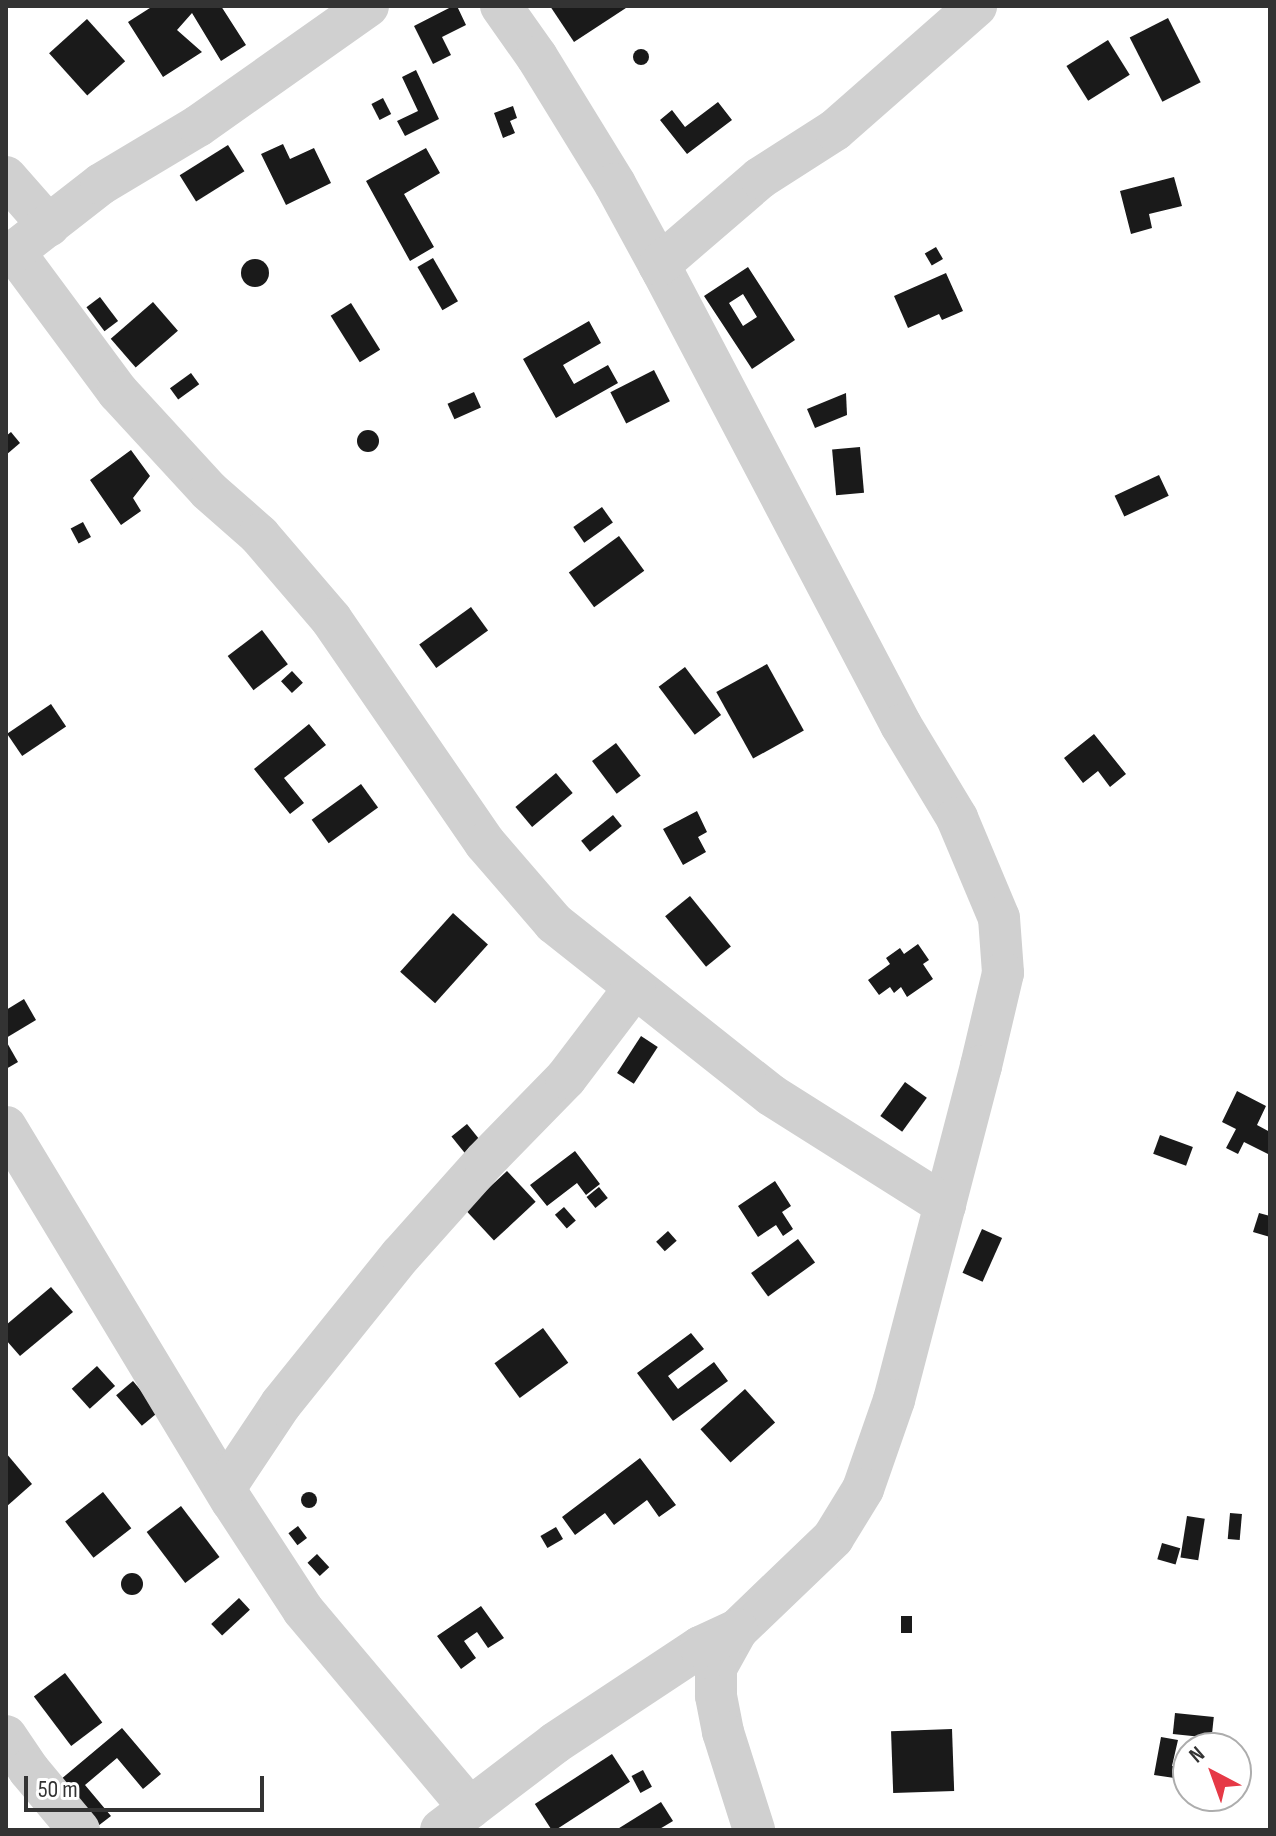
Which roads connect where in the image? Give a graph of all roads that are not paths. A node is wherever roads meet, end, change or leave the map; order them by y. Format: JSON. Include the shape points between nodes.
{"nodes":[{"id":1,"x":368,"y":6,"type":"edge"},
{"id":2,"x":501,"y":6,"type":"edge"},
{"id":3,"x":976,"y":6,"type":"edge"},
{"id":4,"x":6,"y":177,"type":"edge"},
{"id":5,"x":49,"y":226,"type":"junction"},
{"id":6,"x":11,"y":255,"type":"edge"},
{"id":7,"x":659,"y":265,"type":"junction"},
{"id":8,"x":635,"y":987,"type":"junction"},
{"id":9,"x":6,"y":1127,"type":"edge"},
{"id":10,"x":945,"y":1205,"type":"junction"},
{"id":11,"x":225,"y":1488,"type":"junction"},
{"id":12,"x":737,"y":1630,"type":"junction"},
{"id":13,"x":6,"y":1736,"type":"edge"},
{"id":14,"x":455,"y":1819,"type":"edge"},
{"id":15,"x":79,"y":1830,"type":"edge"},
{"id":16,"x":754,"y":1830,"type":"edge"}],
"edges":[{"from":1,"to":5,"type":"street","via":[[198,126],[101,184]]},
{"from":2,"to":7,"type":"street","via":[[607,171]]},
{"from":3,"to":7,"type":"street","via":[[835,130],[760,178]]},
{"from":4,"to":5,"type":"street"},
{"from":5,"to":6,"type":"street"},
{"from":6,"to":8,"type":"street","via":[[128,404],[209,491],[259,535],[331,619],[485,843],[554,923]]},
{"from":7,"to":10,"type":"street","via":[[901,725],[957,818],[999,918],[1003,973]]},
{"from":8,"to":10,"type":"street","via":[[771,1095]]},
{"from":8,"to":11,"type":"street","via":[[566,1078],[401,1255],[281,1404]]},
{"from":9,"to":11,"type":"street"},
{"from":10,"to":12,"type":"street","via":[[894,1400],[863,1489],[833,1538]]},
{"from":11,"to":14,"type":"street","via":[[303,1610]]},
{"from":12,"to":14,"type":"street","via":[[700,1647],[555,1743]]},
{"from":12,"to":16,"type":"street","via":[[716,1668],[716,1696]]},
{"from":13,"to":15,"type":"street"}]}
